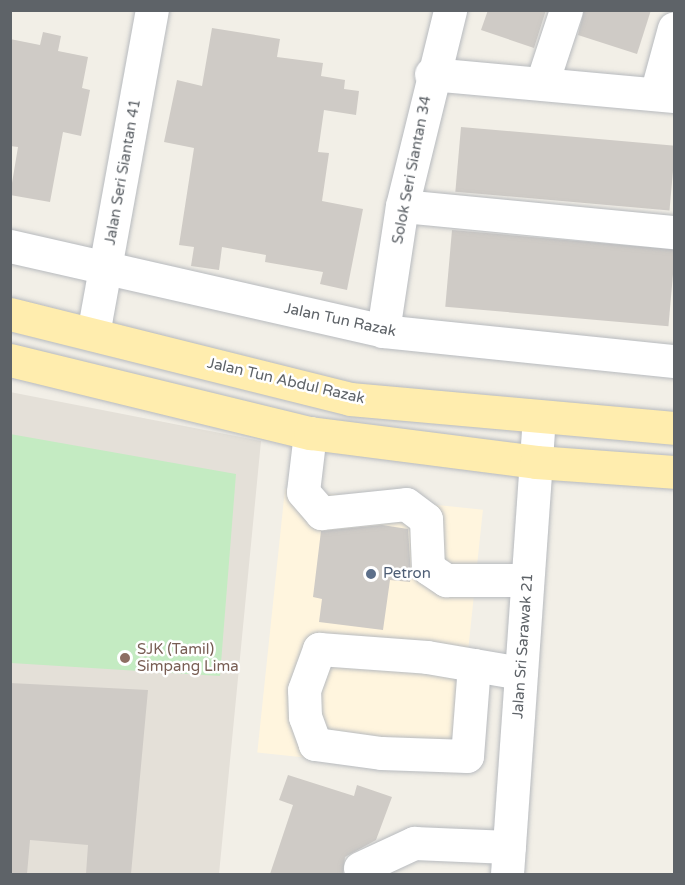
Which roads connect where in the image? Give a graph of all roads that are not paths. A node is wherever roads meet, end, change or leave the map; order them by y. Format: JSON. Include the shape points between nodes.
{"nodes":[{"id":1,"x":450,"y":10,"type":"edge"},
{"id":2,"x":566,"y":10,"type":"edge"},
{"id":3,"x":150,"y":11,"type":"edge"},
{"id":4,"x":675,"y":28,"type":"edge"},
{"id":5,"x":431,"y":74,"type":"junction"},
{"id":6,"x":542,"y":83,"type":"junction"},
{"id":7,"x":665,"y":95,"type":"edge"},
{"id":8,"x":402,"y":206,"type":"junction"},
{"id":9,"x":675,"y":232,"type":"edge"},
{"id":10,"x":10,"y":246,"type":"edge"},
{"id":11,"x":105,"y":268,"type":"junction"},
{"id":12,"x":10,"y":314,"type":"edge"},
{"id":13,"x":383,"y":331,"type":"junction"},
{"id":14,"x":93,"y":334,"type":"junction"},
{"id":15,"x":10,"y":360,"type":"edge"},
{"id":16,"x":675,"y":361,"type":"edge"},
{"id":17,"x":539,"y":417,"type":"junction"},
{"id":18,"x":675,"y":428,"type":"edge"},
{"id":19,"x":310,"y":433,"type":"junction"},
{"id":20,"x":536,"y":462,"type":"junction"},
{"id":21,"x":675,"y":472,"type":"edge"},
{"id":22,"x":527,"y":580,"type":"junction"},
{"id":23,"x":474,"y":665,"type":"junction"},
{"id":24,"x":521,"y":673,"type":"junction"},
{"id":25,"x":508,"y":861,"type":"edge"},
{"id":26,"x":360,"y":868,"type":"dead end"}],
"edges":[{"from":1,"to":5,"type":"street","name":"Solok Seri Siantan 34"},
{"from":2,"to":6,"type":"street"},
{"from":3,"to":11,"type":"street","name":"Jalan Seri Siantan 41"},
{"from":4,"to":7,"type":"street"},
{"from":5,"to":6,"type":"street"},
{"from":5,"to":8,"type":"street","name":"Solok Seri Siantan 34"},
{"from":6,"to":7,"type":"street"},
{"from":8,"to":9,"type":"street"},
{"from":8,"to":13,"type":"street","name":"Solok Seri Siantan 34"},
{"from":10,"to":11,"type":"street","name":"Jalan Tun Razak"},
{"from":11,"to":13,"type":"street","name":"Jalan Tun Razak"},
{"from":11,"to":14,"type":"street","name":"Jalan Seri Siantan 41"},
{"from":12,"to":14,"type":"main road","name":"Jalan Tun Abdul Razak"},
{"from":13,"to":16,"type":"street","name":"Jalan Tun Razak"},
{"from":14,"to":17,"type":"main road","name":"Jalan Tun Abdul Razak","via":[[350,399]]},
{"from":15,"to":19,"type":"main road"},
{"from":17,"to":18,"type":"main road","name":"Jalan Tun Abdul Razak"},
{"from":17,"to":20,"type":"street","name":"Jalan Sri Sarawak 21"},
{"from":19,"to":20,"type":"main road"},
{"from":19,"to":22,"type":"street","via":[[303,492],[321,513],[406,504],[426,519],[428,568],[446,580]]},
{"from":20,"to":21,"type":"main road"},
{"from":20,"to":22,"type":"street","name":"Jalan Sri Sarawak 21"},
{"from":22,"to":24,"type":"street","name":"Jalan Sri Sarawak 21"},
{"from":23,"to":23,"type":"street","via":[[319,649],[304,690],[305,717],[315,744],[381,753],[467,756]]},
{"from":23,"to":24,"type":"street"},
{"from":24,"to":25,"type":"street","name":"Jalan Sri Sarawak 21"},
{"from":25,"to":26,"type":"street","via":[[414,843]]}]}
